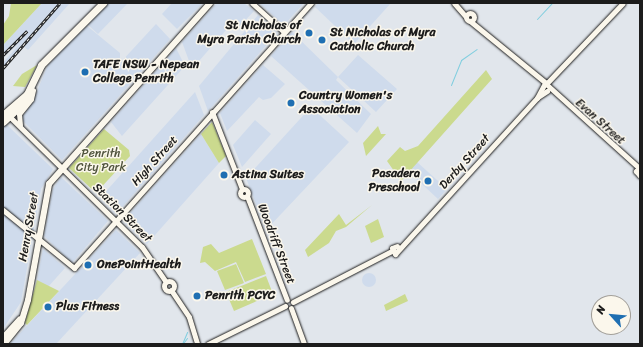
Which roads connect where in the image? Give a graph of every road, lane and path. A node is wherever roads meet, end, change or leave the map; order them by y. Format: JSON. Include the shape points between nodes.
{"nodes":[{"id":1,"x":102,"y":3,"type":"edge"},
{"id":2,"x":210,"y":3,"type":"edge"},
{"id":3,"x":252,"y":3,"type":"edge"},
{"id":4,"x":311,"y":3,"type":"edge"},
{"id":5,"x":454,"y":3,"type":"edge"},
{"id":6,"x":623,"y":3,"type":"edge"},
{"id":7,"x":284,"y":32,"type":"junction"},
{"id":8,"x":45,"y":63,"type":"junction"},
{"id":9,"x":547,"y":87,"type":"junction"},
{"id":10,"x":33,"y":90,"type":"junction"},
{"id":11,"x":212,"y":112,"type":"junction"},
{"id":12,"x":6,"y":115,"type":"edge"},
{"id":13,"x":3,"y":122,"type":"edge"},
{"id":14,"x":22,"y":129,"type":"junction"},
{"id":15,"x":62,"y":168,"type":"junction"},
{"id":16,"x":638,"y":169,"type":"edge"},
{"id":17,"x":640,"y":176,"type":"edge"},
{"id":18,"x":3,"y":210,"type":"edge"},
{"id":19,"x":116,"y":221,"type":"junction"},
{"id":20,"x":38,"y":240,"type":"junction"},
{"id":21,"x":287,"y":300,"type":"junction"},
{"id":22,"x":292,"y":305,"type":"junction"},
{"id":23,"x":285,"y":306,"type":"junction"},
{"id":24,"x":22,"y":317,"type":"junction"},
{"id":25,"x":3,"y":338,"type":"edge"},
{"id":26,"x":4,"y":344,"type":"edge"},
{"id":27,"x":197,"y":344,"type":"edge"},
{"id":28,"x":208,"y":344,"type":"edge"},
{"id":29,"x":304,"y":344,"type":"edge"}],
"edges":[{"from":1,"to":8,"type":"highway"},
{"from":2,"to":15,"type":"main road","name":"Henry Street"},
{"from":3,"to":7,"type":"street"},
{"from":4,"to":7,"type":"street","name":"High Street"},
{"from":5,"to":9,"type":"street","name":"Evan Street"},
{"from":6,"to":9,"type":"street","name":"Derby Street"},
{"from":7,"to":11,"type":"street","name":"High Street"},
{"from":8,"to":10,"type":"highway"},
{"from":8,"to":12,"type":"highway","via":[[26,94]]},
{"from":9,"to":16,"type":"street","name":"Evan Street"},
{"from":9,"to":22,"type":"street","name":"Derby Street","via":[[399,249]]},
{"from":10,"to":12,"type":"highway"},
{"from":10,"to":14,"type":"street","via":[[31,99],[18,117]]},
{"from":11,"to":19,"type":"street","name":"High Street"},
{"from":11,"to":21,"type":"street","name":"Woodriff Street","via":[[242,189],[241,196],[247,196]]},
{"from":12,"to":13,"type":"highway"},
{"from":12,"to":14,"type":"street","name":"Station Street"},
{"from":14,"to":15,"type":"street","name":"Station Street"},
{"from":15,"to":19,"type":"street","name":"Station Street"},
{"from":15,"to":20,"type":"main road","name":"Henry Street","via":[[47,187]]},
{"from":16,"to":17,"type":"street"},
{"from":18,"to":20,"type":"street"},
{"from":19,"to":20,"type":"street","name":"High Street","via":[[72,269]]},
{"from":19,"to":27,"type":"street","name":"Station Street","via":[[144,250],[166,282],[165,289],[171,290],[189,317]]},
{"from":20,"to":24,"type":"main road","name":"Henry Street","via":[[28,300]]},
{"from":21,"to":22,"type":"street"},
{"from":21,"to":23,"type":"street"},
{"from":22,"to":23,"type":"street"},
{"from":22,"to":29,"type":"street"},
{"from":23,"to":28,"type":"street"},
{"from":24,"to":25,"type":"main road"},
{"from":24,"to":26,"type":"main road"}]}
